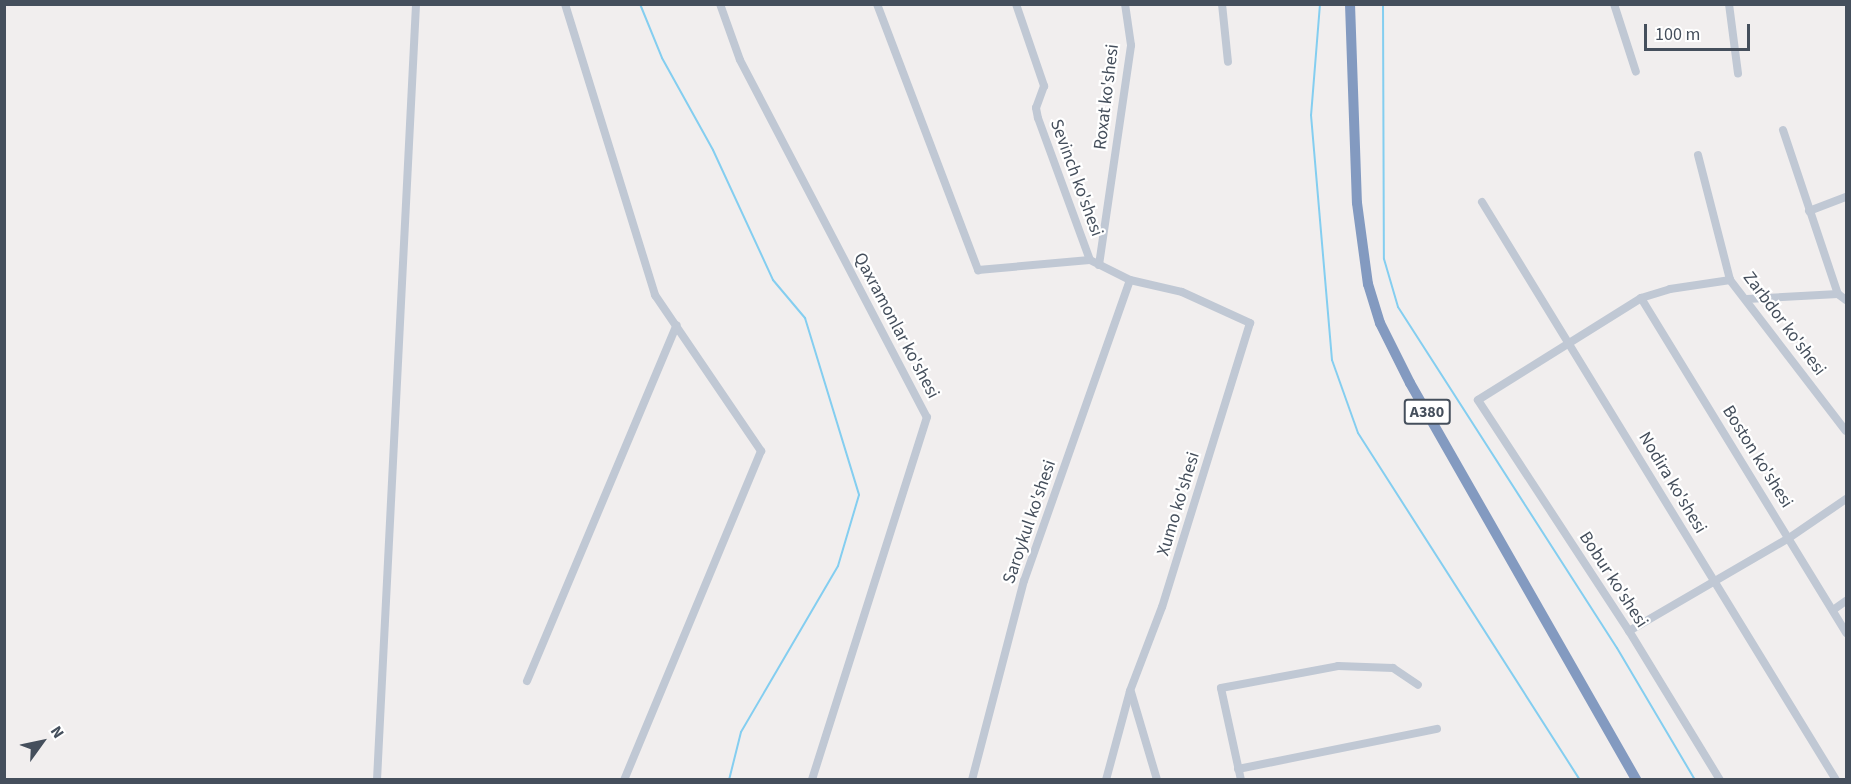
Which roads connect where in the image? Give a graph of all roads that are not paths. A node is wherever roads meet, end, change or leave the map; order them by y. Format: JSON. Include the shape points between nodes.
{"nodes":[{"id":1,"x":416,"y":4,"type":"edge"},
{"id":2,"x":565,"y":4,"type":"edge"},
{"id":3,"x":720,"y":4,"type":"edge"},
{"id":4,"x":877,"y":4,"type":"edge"},
{"id":5,"x":1016,"y":4,"type":"edge"},
{"id":6,"x":1125,"y":4,"type":"edge"},
{"id":7,"x":1222,"y":4,"type":"edge"},
{"id":8,"x":1350,"y":4,"type":"edge"},
{"id":9,"x":1614,"y":4,"type":"edge"},
{"id":10,"x":1729,"y":4,"type":"edge"},
{"id":11,"x":1228,"y":62,"type":"dead end"},
{"id":12,"x":1636,"y":72,"type":"dead end"},
{"id":13,"x":1738,"y":73,"type":"dead end"},
{"id":14,"x":1783,"y":130,"type":"dead end"},
{"id":15,"x":1698,"y":155,"type":"dead end"},
{"id":16,"x":1846,"y":197,"type":"edge"},
{"id":17,"x":1482,"y":202,"type":"dead end"},
{"id":18,"x":1809,"y":211,"type":"junction"},
{"id":19,"x":1090,"y":260,"type":"junction"},
{"id":20,"x":1099,"y":265,"type":"junction"},
{"id":21,"x":1130,"y":280,"type":"junction"},
{"id":22,"x":1730,"y":280,"type":"junction"},
{"id":23,"x":1838,"y":294,"type":"junction"},
{"id":24,"x":1641,"y":298,"type":"junction"},
{"id":25,"x":1747,"y":299,"type":"junction"},
{"id":26,"x":1846,"y":300,"type":"edge"},
{"id":27,"x":677,"y":325,"type":"junction"},
{"id":28,"x":1569,"y":342,"type":"junction"},
{"id":29,"x":1846,"y":431,"type":"edge"},
{"id":30,"x":1846,"y":499,"type":"edge"},
{"id":31,"x":1789,"y":538,"type":"junction"},
{"id":32,"x":1714,"y":581,"type":"junction"},
{"id":33,"x":1846,"y":601,"type":"edge"},
{"id":34,"x":1833,"y":610,"type":"junction"},
{"id":35,"x":1629,"y":631,"type":"junction"},
{"id":36,"x":1846,"y":633,"type":"edge"},
{"id":37,"x":527,"y":681,"type":"dead end"},
{"id":38,"x":1418,"y":685,"type":"dead end"},
{"id":39,"x":1130,"y":691,"type":"junction"},
{"id":40,"x":1437,"y":729,"type":"dead end"},
{"id":41,"x":1238,"y":769,"type":"junction"},
{"id":42,"x":377,"y":780,"type":"edge"},
{"id":43,"x":624,"y":780,"type":"edge"},
{"id":44,"x":812,"y":780,"type":"edge"},
{"id":45,"x":972,"y":780,"type":"edge"},
{"id":46,"x":1106,"y":780,"type":"edge"},
{"id":47,"x":1157,"y":780,"type":"edge"},
{"id":48,"x":1241,"y":780,"type":"edge"},
{"id":49,"x":1636,"y":780,"type":"edge"},
{"id":50,"x":1720,"y":780,"type":"edge"},
{"id":51,"x":1836,"y":780,"type":"edge"}],
"edges":[{"from":1,"to":42,"type":"street"},
{"from":2,"to":27,"type":"street","via":[[655,295]]},
{"from":3,"to":44,"type":"street","name":"Qaxramonlar ko'shesi","via":[[740,60],[927,417]]},
{"from":4,"to":19,"type":"street","via":[[978,270]]},
{"from":5,"to":19,"type":"street","name":"Sevinch ko'shesi","via":[[1044,86],[1036,108],[1038,118]]},
{"from":6,"to":20,"type":"street","name":"Roxat ko'shesi","via":[[1131,45]]},
{"from":7,"to":11,"type":"street"},
{"from":8,"to":49,"type":"highway","number":"A380","via":[[1357,203],[1368,284],[1380,323],[1410,383]]},
{"from":9,"to":12,"type":"street"},
{"from":10,"to":13,"type":"street"},
{"from":14,"to":18,"type":"street"},
{"from":15,"to":22,"type":"street","name":"Zarbdor ko'shesi"},
{"from":16,"to":18,"type":"street"},
{"from":17,"to":28,"type":"street","name":"Nodira ko'shesi"},
{"from":18,"to":23,"type":"street"},
{"from":19,"to":20,"type":"street"},
{"from":20,"to":21,"type":"street"},
{"from":21,"to":39,"type":"street","name":"Xumo ko'shesi","via":[[1182,292],[1251,323],[1162,607]]},
{"from":21,"to":45,"type":"street","name":"Saroykul ko'shesi","via":[[1024,581]]},
{"from":22,"to":24,"type":"street","via":[[1670,289]]},
{"from":22,"to":25,"type":"street","name":"Zarbdor ko'shesi"},
{"from":23,"to":25,"type":"street"},
{"from":23,"to":26,"type":"street"},
{"from":24,"to":28,"type":"street"},
{"from":24,"to":31,"type":"street","name":"Boston ko'shesi"},
{"from":25,"to":29,"type":"street","name":"Zarbdor ko'shesi"},
{"from":27,"to":37,"type":"street"},
{"from":27,"to":43,"type":"street","via":[[761,451]]},
{"from":28,"to":32,"type":"street","name":"Nodira ko'shesi"},
{"from":28,"to":35,"type":"street","name":"Bobur ko'shesi","via":[[1478,400]]},
{"from":30,"to":31,"type":"street"},
{"from":31,"to":32,"type":"street"},
{"from":31,"to":34,"type":"street","name":"Boston ko'shesi"},
{"from":32,"to":35,"type":"street"},
{"from":32,"to":51,"type":"street","name":"Nodira ko'shesi"},
{"from":33,"to":34,"type":"street"},
{"from":34,"to":36,"type":"street","name":"Boston ko'shesi"},
{"from":35,"to":50,"type":"street","name":"Bobur ko'shesi"},
{"from":38,"to":41,"type":"street","via":[[1393,668],[1338,666],[1221,688]]},
{"from":39,"to":46,"type":"street","name":"Xumo ko'shesi"},
{"from":39,"to":47,"type":"street"},
{"from":40,"to":41,"type":"street"},
{"from":41,"to":48,"type":"street"}]}
